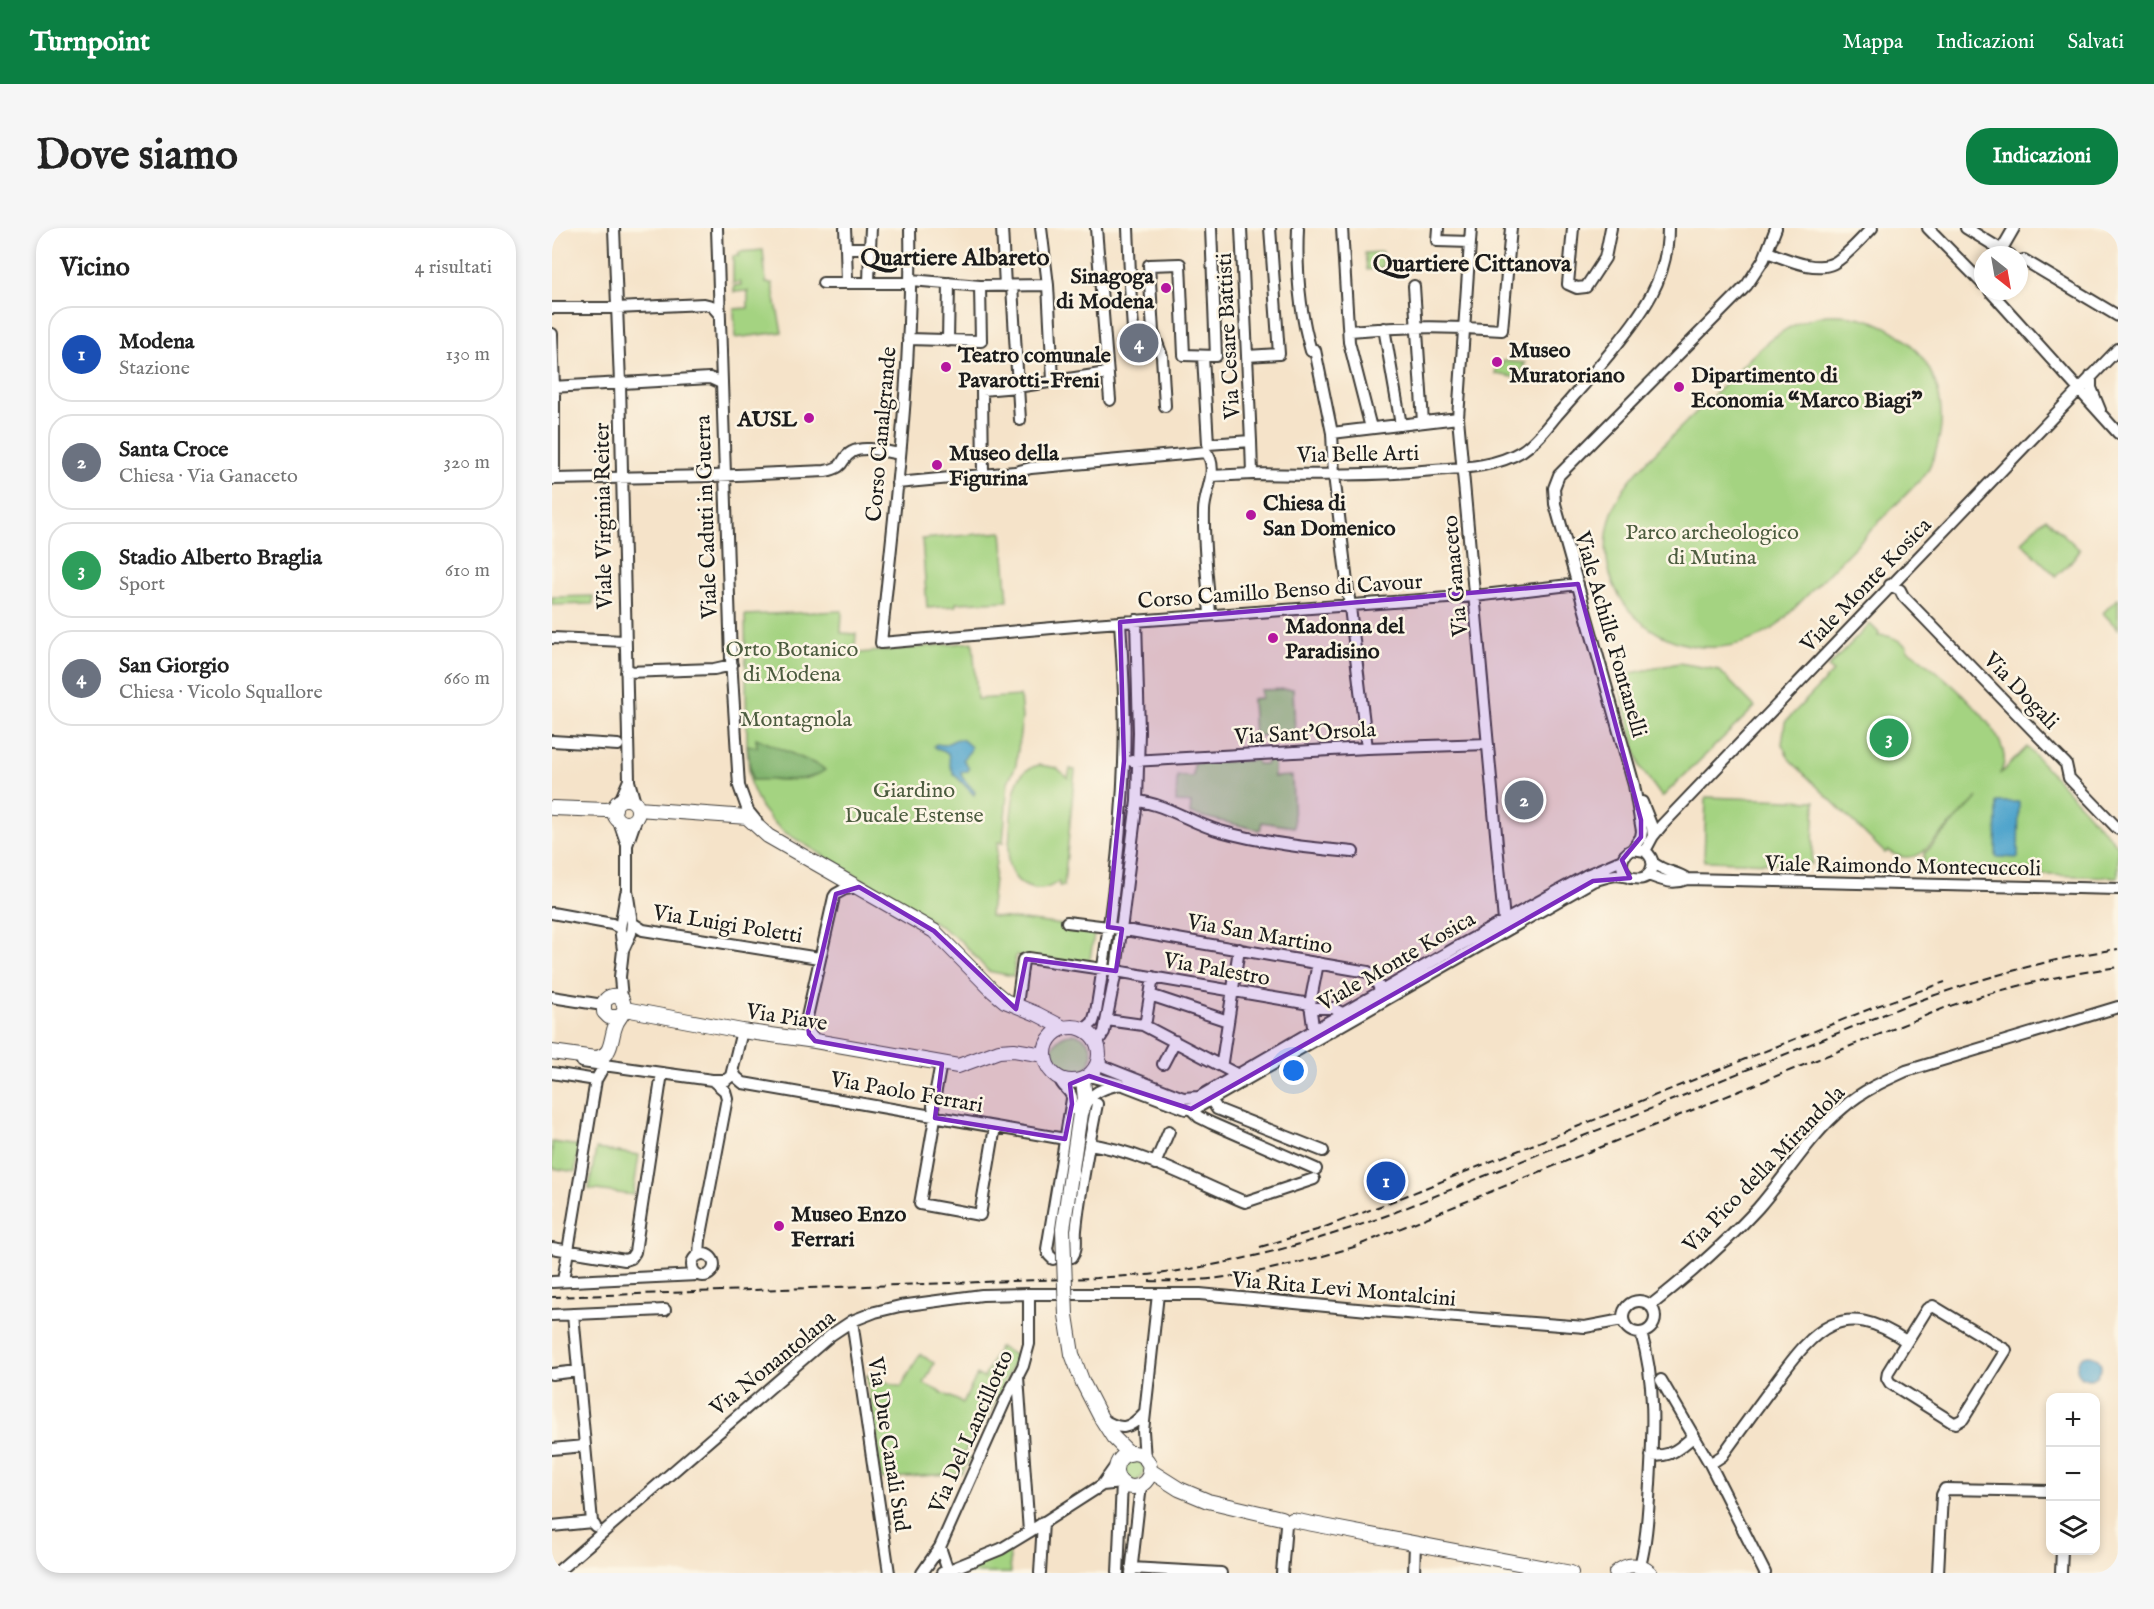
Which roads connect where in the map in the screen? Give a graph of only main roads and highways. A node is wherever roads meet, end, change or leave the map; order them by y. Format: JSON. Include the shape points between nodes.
{"nodes":[{"id":1,"x":552,"y":808,"type":"edge"},
{"id":2,"x":618,"y":809,"type":"junction"},
{"id":3,"x":636,"y":810,"type":"junction"},
{"id":4,"x":1064,"y":1028,"type":"junction"},
{"id":5,"x":552,"y":1052,"type":"edge"},
{"id":6,"x":1044,"y":1055,"type":"junction"},
{"id":7,"x":1076,"y":1079,"type":"junction"},
{"id":8,"x":1125,"y":1458,"type":"junction"},
{"id":9,"x":1147,"y":1465,"type":"junction"},
{"id":10,"x":1645,"y":1569,"type":"edge"},
{"id":11,"x":1571,"y":1573,"type":"edge"},
{"id":12,"x":1616,"y":1573,"type":"edge"}],
"edges":[{"from":1,"to":2,"type":"main road"},
{"from":2,"to":3,"type":"main road","via":[[628,799]]},
{"from":2,"to":3,"type":"main road","via":[[629,823]]},
{"from":3,"to":4,"type":"main road","name":"Viale Caduti in Guerra","via":[[747,818],[768,836],[934,931],[1005,1000]]},
{"from":4,"to":6,"type":"main road","via":[[1050,1038]]},
{"from":4,"to":7,"type":"main road","via":[[1084,1030],[1097,1042],[1099,1058],[1095,1069]]},
{"from":5,"to":6,"type":"main road","name":"Via Piave","via":[[602,1057],[609,1051],[615,1026],[614,1007],[958,1066],[1003,1051]]},
{"from":6,"to":7,"type":"main road","via":[[1048,1068]]},
{"from":7,"to":8,"type":"main road","bridge":true,"via":[[1081,1109],[1063,1229],[1066,1315],[1072,1354],[1083,1383]]},
{"from":8,"to":9,"type":"main road","via":[[1139,1455]]},
{"from":8,"to":9,"type":"main road","via":[[1117,1474],[1123,1490],[1146,1480]]},
{"from":9,"to":11,"type":"main road","via":[[1208,1502],[1286,1521]]},
{"from":10,"to":12,"type":"main road","via":[[1626,1566]]}]}
